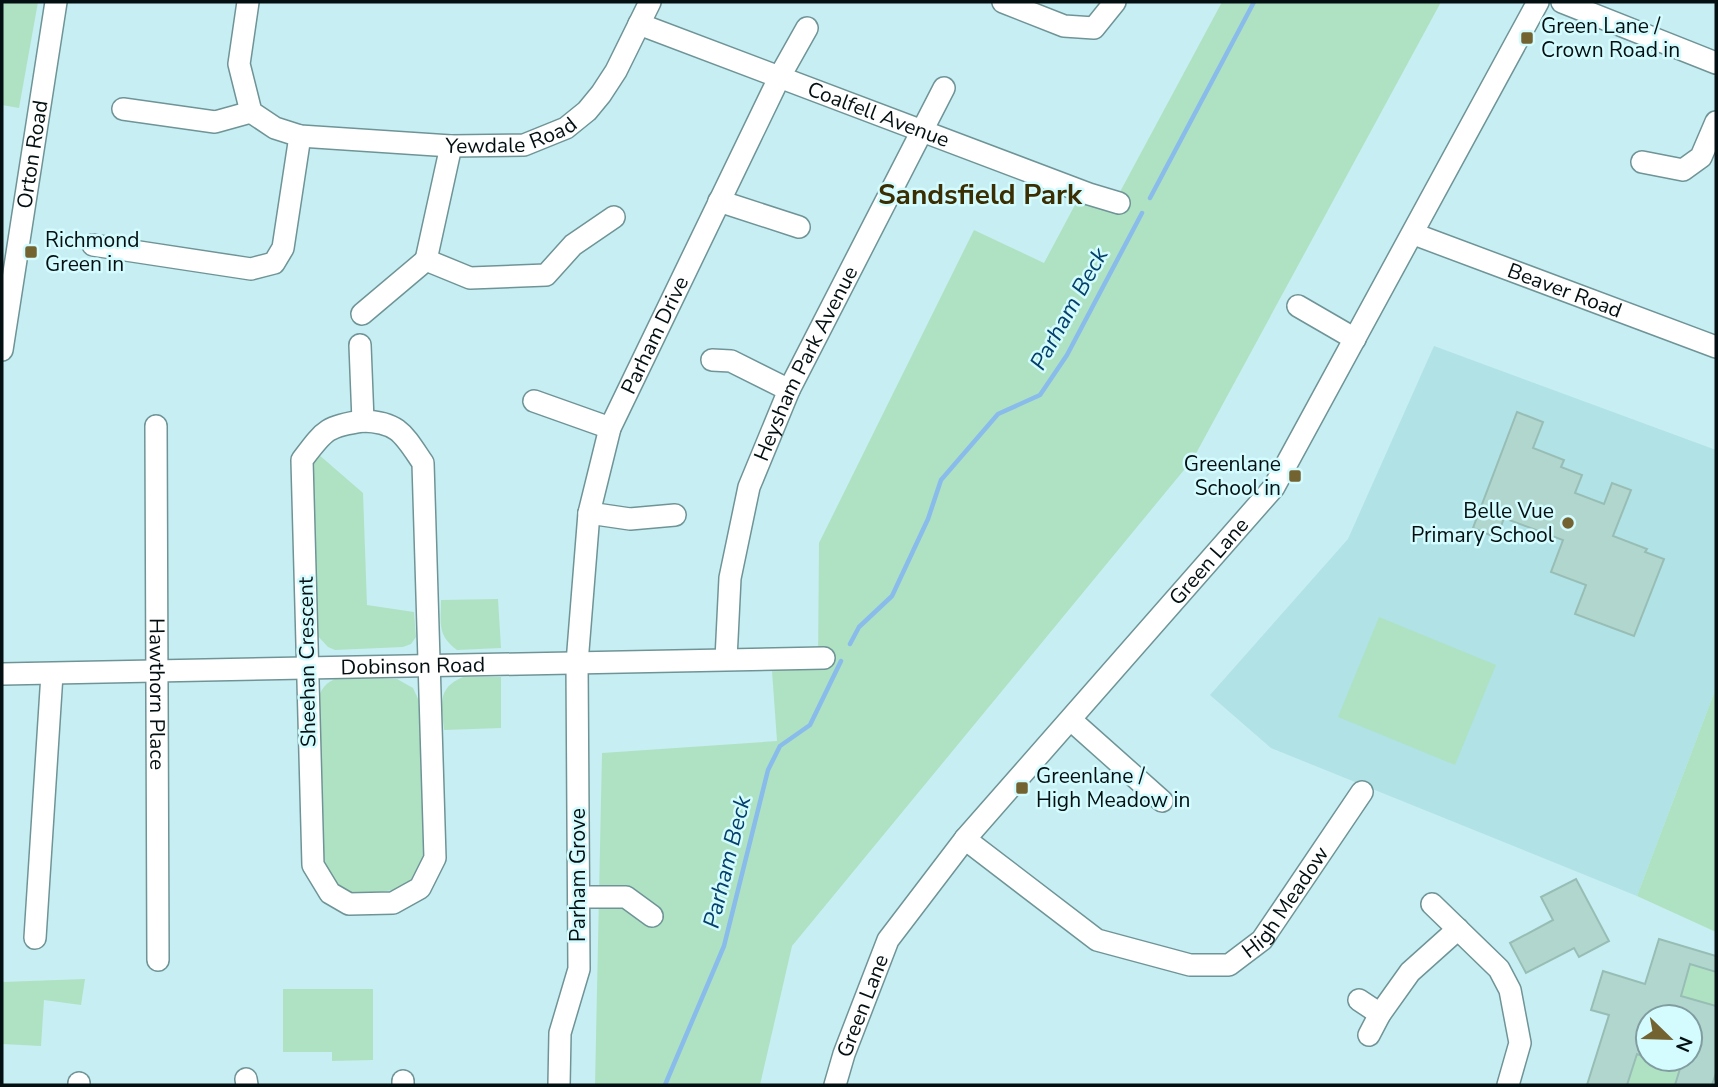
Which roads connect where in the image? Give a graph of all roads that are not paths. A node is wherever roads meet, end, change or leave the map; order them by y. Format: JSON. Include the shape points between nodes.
{"nodes":[{"id":1,"x":56,"y":2,"type":"edge"},
{"id":2,"x":248,"y":2,"type":"edge"},
{"id":3,"x":650,"y":2,"type":"edge"},
{"id":4,"x":1003,"y":2,"type":"edge"},
{"id":5,"x":1115,"y":2,"type":"edge"},
{"id":6,"x":1538,"y":2,"type":"edge"},
{"id":7,"x":1562,"y":2,"type":"edge"},
{"id":8,"x":639,"y":23,"type":"junction"},
{"id":9,"x":807,"y":28,"type":"dead end"},
{"id":10,"x":1716,"y":63,"type":"edge"},
{"id":11,"x":780,"y":76,"type":"junction"},
{"id":12,"x":944,"y":88,"type":"dead end"},
{"id":13,"x":123,"y":109,"type":"dead end"},
{"id":14,"x":251,"y":112,"type":"junction"},
{"id":15,"x":1716,"y":122,"type":"edge"},
{"id":16,"x":920,"y":131,"type":"junction"},
{"id":17,"x":300,"y":136,"type":"junction"},
{"id":18,"x":451,"y":146,"type":"junction"},
{"id":19,"x":1642,"y":162,"type":"dead end"},
{"id":20,"x":719,"y":201,"type":"junction"},
{"id":21,"x":1119,"y":203,"type":"dead end"},
{"id":22,"x":614,"y":216,"type":"dead end"},
{"id":23,"x":799,"y":227,"type":"dead end"},
{"id":24,"x":1414,"y":234,"type":"junction"},
{"id":25,"x":93,"y":245,"type":"dead end"},
{"id":26,"x":426,"y":260,"type":"junction"},
{"id":27,"x":1298,"y":306,"type":"dead end"},
{"id":28,"x":362,"y":314,"type":"dead end"},
{"id":29,"x":1355,"y":339,"type":"junction"},
{"id":30,"x":360,"y":345,"type":"dead end"},
{"id":31,"x":1716,"y":347,"type":"edge"},
{"id":32,"x":2,"y":350,"type":"edge"},
{"id":33,"x":712,"y":360,"type":"dead end"},
{"id":34,"x":789,"y":390,"type":"junction"},
{"id":35,"x":534,"y":401,"type":"dead end"},
{"id":36,"x":363,"y":421,"type":"junction"},
{"id":37,"x":156,"y":426,"type":"dead end"},
{"id":38,"x":610,"y":428,"type":"junction"},
{"id":39,"x":589,"y":513,"type":"junction"},
{"id":40,"x":676,"y":515,"type":"dead end"},
{"id":41,"x":824,"y":658,"type":"dead end"},
{"id":42,"x":726,"y":659,"type":"junction"},
{"id":43,"x":577,"y":663,"type":"junction"},
{"id":44,"x":429,"y":664,"type":"junction"},
{"id":45,"x":306,"y":666,"type":"junction"},
{"id":46,"x":157,"y":670,"type":"junction"},
{"id":47,"x":2,"y":674,"type":"edge"},
{"id":48,"x":52,"y":674,"type":"junction"},
{"id":49,"x":1071,"y":720,"type":"junction"},
{"id":50,"x":1362,"y":792,"type":"dead end"},
{"id":51,"x":1162,"y":801,"type":"dead end"},
{"id":52,"x":965,"y":839,"type":"junction"},
{"id":53,"x":579,"y":897,"type":"junction"},
{"id":54,"x":1433,"y":904,"type":"dead end"},
{"id":55,"x":652,"y":916,"type":"dead end"},
{"id":56,"x":1458,"y":929,"type":"junction"},
{"id":57,"x":35,"y":938,"type":"dead end"},
{"id":58,"x":158,"y":960,"type":"dead end"},
{"id":59,"x":1359,"y":1000,"type":"dead end"},
{"id":60,"x":1380,"y":1014,"type":"junction"},
{"id":61,"x":1368,"y":1035,"type":"dead end"},
{"id":62,"x":559,"y":1085,"type":"edge"},
{"id":63,"x":835,"y":1085,"type":"edge"},
{"id":64,"x":1508,"y":1085,"type":"edge"}],
"edges":[{"from":1,"to":32,"type":"street","name":"Orton Road"},
{"from":2,"to":14,"type":"street","via":[[239,64]]},
{"from":3,"to":8,"type":"street","name":"Yewdale Road"},
{"from":4,"to":5,"type":"street","via":[[1064,26],[1094,28]]},
{"from":6,"to":24,"type":"street","name":"Green Lane"},
{"from":7,"to":10,"type":"street"},
{"from":8,"to":11,"type":"street","name":"Coalfell Avenue"},
{"from":8,"to":18,"type":"street","name":"Yewdale Road","via":[[601,94],[566,128],[524,145]]},
{"from":9,"to":11,"type":"street","name":"Parham Drive"},
{"from":11,"to":16,"type":"street","name":"Coalfell Avenue"},
{"from":11,"to":20,"type":"street","name":"Parham Drive"},
{"from":12,"to":16,"type":"street","name":"Heysham Park Avenue"},
{"from":13,"to":14,"type":"street","via":[[215,122]]},
{"from":14,"to":17,"type":"street","name":"Yewdale Road","via":[[275,128]]},
{"from":15,"to":19,"type":"street","via":[[1701,157],[1683,170]]},
{"from":16,"to":21,"type":"street","name":"Coalfell Avenue"},
{"from":16,"to":34,"type":"street","name":"Heysham Park Avenue"},
{"from":17,"to":18,"type":"street","name":"Yewdale Road"},
{"from":17,"to":25,"type":"street","via":[[283,248],[274,263],[251,269]]},
{"from":18,"to":26,"type":"street"},
{"from":20,"to":23,"type":"street"},
{"from":20,"to":38,"type":"street","name":"Parham Drive"},
{"from":22,"to":26,"type":"street","via":[[573,244],[546,275],[470,278]]},
{"from":24,"to":29,"type":"street","name":"Green Lane"},
{"from":24,"to":31,"type":"street","name":"Beaver Road"},
{"from":26,"to":28,"type":"street"},
{"from":27,"to":29,"type":"street"},
{"from":29,"to":49,"type":"street","name":"Green Lane","via":[[1274,487]]},
{"from":30,"to":36,"type":"street"},
{"from":33,"to":34,"type":"street","via":[[731,361]]},
{"from":34,"to":42,"type":"street","name":"Heysham Park Avenue","via":[[749,488],[730,578]]},
{"from":35,"to":38,"type":"street"},
{"from":36,"to":44,"type":"street","name":"Sheehan Crescent","via":[[382,422],[402,431],[423,463]]},
{"from":36,"to":45,"type":"street","name":"Sheehan Crescent","via":[[325,431],[302,460]]},
{"from":37,"to":46,"type":"street","name":"Hawthorn Place"},
{"from":38,"to":39,"type":"street","name":"Parham Drive"},
{"from":39,"to":40,"type":"street","via":[[630,519]]},
{"from":39,"to":43,"type":"street","name":"Parham Drive"},
{"from":41,"to":42,"type":"street","name":"Dobinson Road"},
{"from":42,"to":43,"type":"street","name":"Dobinson Road"},
{"from":43,"to":44,"type":"street","name":"Dobinson Road"},
{"from":43,"to":53,"type":"street","name":"Parham Grove"},
{"from":44,"to":45,"type":"street","name":"Dobinson Road"},
{"from":44,"to":45,"type":"street","name":"Sheehan Crescent","via":[[435,858],[420,888],[393,903],[349,904],[330,893],[313,866]]},
{"from":45,"to":46,"type":"street","name":"Dobinson Road"},
{"from":46,"to":48,"type":"street","name":"Dobinson Road"},
{"from":46,"to":58,"type":"street","name":"Hawthorn Place"},
{"from":47,"to":48,"type":"street","name":"Dobinson Road"},
{"from":48,"to":57,"type":"street"},
{"from":49,"to":51,"type":"street"},
{"from":49,"to":52,"type":"street","name":"Green Lane"},
{"from":50,"to":52,"type":"street","name":"High Meadow","via":[[1262,940],[1229,965],[1190,965],[1097,940]]},
{"from":52,"to":63,"type":"street","name":"Green Lane","via":[[888,940]]},
{"from":53,"to":55,"type":"street","via":[[626,897]]},
{"from":53,"to":62,"type":"street","name":"Parham Grove","via":[[579,969],[560,1033]]},
{"from":54,"to":56,"type":"street"},
{"from":56,"to":60,"type":"street","via":[[1410,972]]},
{"from":56,"to":64,"type":"street","via":[[1499,969],[1510,989],[1520,1043]]},
{"from":59,"to":60,"type":"street"},
{"from":60,"to":61,"type":"street"}]}
